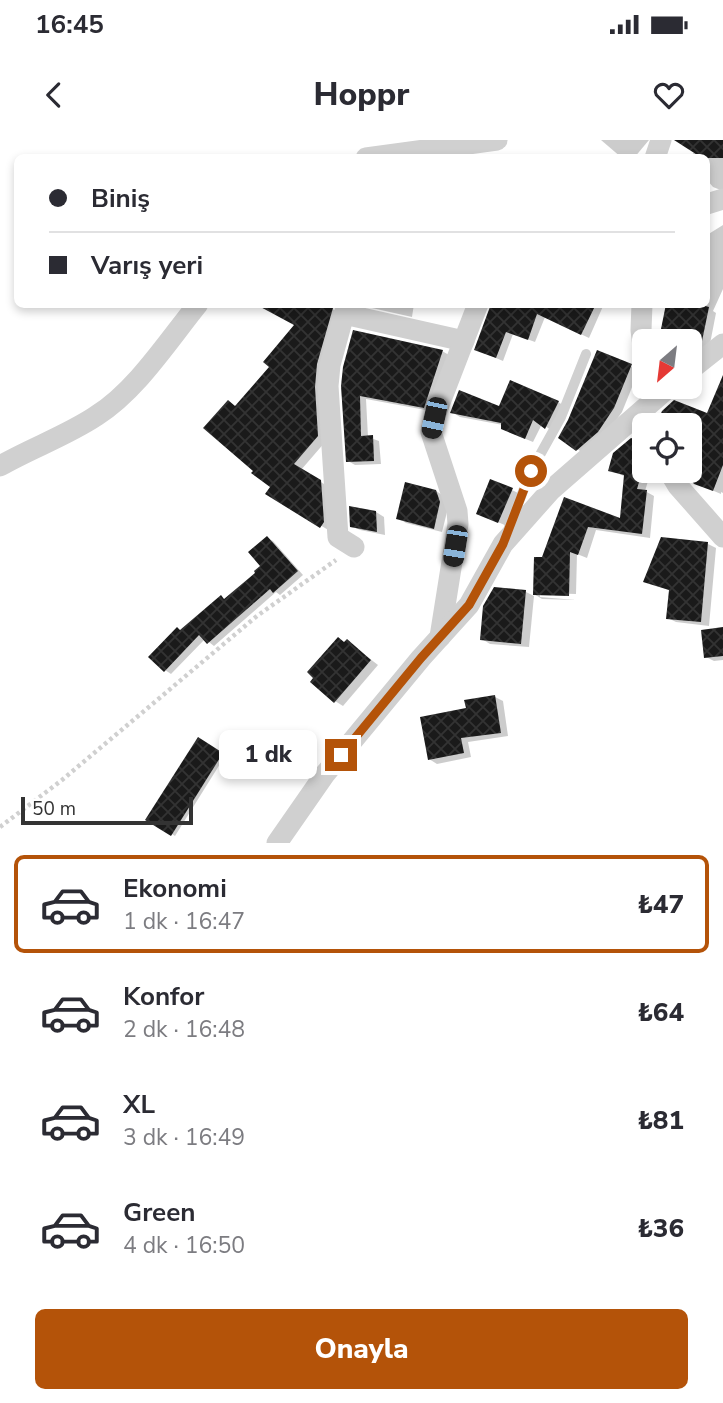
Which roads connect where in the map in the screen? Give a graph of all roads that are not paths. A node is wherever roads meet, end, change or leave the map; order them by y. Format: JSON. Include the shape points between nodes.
{"nodes":[{"id":1,"x":497,"y":140,"type":"edge"},
{"id":2,"x":395,"y":154,"type":"edge"},
{"id":3,"x":195,"y":308,"type":"edge"},
{"id":4,"x":476,"y":308,"type":"edge"},
{"id":5,"x":642,"y":308,"type":"edge"},
{"id":6,"x":641,"y":329,"type":"edge"},
{"id":7,"x":464,"y":341,"type":"junction"},
{"id":8,"x":723,"y":344,"type":"edge"},
{"id":9,"x":586,"y":354,"type":"dead end"},
{"id":10,"x":702,"y":361,"type":"edge"},
{"id":11,"x":644,"y":399,"type":"edge"},
{"id":12,"x":0,"y":466,"type":"edge"},
{"id":13,"x":676,"y":483,"type":"edge"},
{"id":14,"x":723,"y":537,"type":"edge"},
{"id":15,"x":503,"y":544,"type":"junction"},
{"id":16,"x":354,"y":548,"type":"road end"},
{"id":17,"x":440,"y":637,"type":"junction"},
{"id":18,"x":277,"y":843,"type":"edge"}],
"edges":[{"from":1,"to":2,"type":"street"},
{"from":3,"to":12,"type":"street","via":[[126,392],[99,415]]},
{"from":4,"to":7,"type":"street"},
{"from":5,"to":6,"type":"street"},
{"from":7,"to":16,"type":"street","via":[[344,314],[330,365],[329,398],[338,537]]},
{"from":7,"to":17,"type":"street","via":[[431,432],[458,524]]},
{"from":8,"to":10,"type":"street"},
{"from":9,"to":15,"type":"lane","via":[[561,417],[531,471]]},
{"from":11,"to":15,"type":"street"},
{"from":13,"to":14,"type":"street"},
{"from":15,"to":17,"type":"street","via":[[469,605]]},
{"from":17,"to":18,"type":"street","via":[[325,774]]}]}
